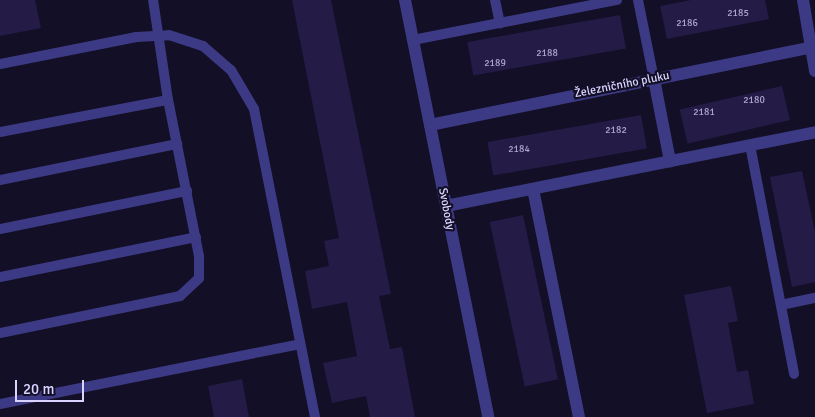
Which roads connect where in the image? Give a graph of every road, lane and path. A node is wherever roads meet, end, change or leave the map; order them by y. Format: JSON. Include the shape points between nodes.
{"nodes":[{"id":1,"x":154,"y":0,"type":"edge"},
{"id":2,"x":405,"y":0,"type":"edge"},
{"id":3,"x":495,"y":0,"type":"edge"},
{"id":4,"x":616,"y":0,"type":"edge"},
{"id":5,"x":638,"y":0,"type":"edge"},
{"id":6,"x":803,"y":0,"type":"edge"},
{"id":7,"x":500,"y":23,"type":"junction"},
{"id":8,"x":160,"y":35,"type":"junction"},
{"id":9,"x":413,"y":40,"type":"junction"},
{"id":10,"x":813,"y":47,"type":"edge"},
{"id":11,"x":0,"y":64,"type":"edge"},
{"id":12,"x":815,"y":71,"type":"edge"},
{"id":13,"x":654,"y":79,"type":"junction"},
{"id":14,"x":168,"y":100,"type":"junction"},
{"id":15,"x":430,"y":125,"type":"junction"},
{"id":16,"x":0,"y":132,"type":"edge"},
{"id":17,"x":815,"y":132,"type":"edge"},
{"id":18,"x":177,"y":144,"type":"junction"},
{"id":19,"x":750,"y":146,"type":"junction"},
{"id":20,"x":670,"y":161,"type":"junction"},
{"id":21,"x":0,"y":180,"type":"edge"},
{"id":22,"x":533,"y":189,"type":"junction"},
{"id":23,"x":186,"y":192,"type":"junction"},
{"id":24,"x":446,"y":206,"type":"junction"},
{"id":25,"x":0,"y":230,"type":"edge"},
{"id":26,"x":196,"y":237,"type":"junction"},
{"id":27,"x":0,"y":277,"type":"edge"},
{"id":28,"x":815,"y":298,"type":"edge"},
{"id":29,"x":781,"y":305,"type":"junction"},
{"id":30,"x":0,"y":333,"type":"edge"},
{"id":31,"x":300,"y":344,"type":"junction"},
{"id":32,"x":794,"y":374,"type":"dead end"},
{"id":33,"x":0,"y":404,"type":"edge"},
{"id":34,"x":315,"y":417,"type":"edge"},
{"id":35,"x":488,"y":417,"type":"edge"},
{"id":36,"x":579,"y":417,"type":"edge"}],
"edges":[{"from":1,"to":8,"type":"lane"},
{"from":2,"to":9,"type":"street","name":"Svobody"},
{"from":3,"to":7,"type":"lane"},
{"from":4,"to":7,"type":"lane"},
{"from":5,"to":13,"type":"lane"},
{"from":6,"to":10,"type":"street"},
{"from":7,"to":9,"type":"lane"},
{"from":8,"to":11,"type":"lane"},
{"from":8,"to":14,"type":"lane"},
{"from":8,"to":31,"type":"lane","via":[[180,36],[203,46],[231,70],[250,98]]},
{"from":9,"to":15,"type":"street","name":"Svobody"},
{"from":10,"to":12,"type":"street"},
{"from":10,"to":13,"type":"street","name":"Železničního pluku"},
{"from":13,"to":15,"type":"street","name":"Železničního pluku"},
{"from":13,"to":20,"type":"street"},
{"from":14,"to":16,"type":"lane"},
{"from":14,"to":18,"type":"lane"},
{"from":15,"to":24,"type":"street","name":"Svobody"},
{"from":17,"to":19,"type":"street"},
{"from":18,"to":21,"type":"lane"},
{"from":18,"to":23,"type":"lane"},
{"from":19,"to":20,"type":"street"},
{"from":19,"to":29,"type":"lane"},
{"from":20,"to":22,"type":"street"},
{"from":22,"to":24,"type":"street"},
{"from":22,"to":36,"type":"street"},
{"from":23,"to":25,"type":"lane"},
{"from":23,"to":26,"type":"lane"},
{"from":24,"to":35,"type":"street","name":"Svobody"},
{"from":26,"to":27,"type":"lane"},
{"from":26,"to":30,"type":"lane","via":[[201,268],[189,291]]},
{"from":28,"to":29,"type":"lane"},
{"from":29,"to":32,"type":"lane"},
{"from":31,"to":33,"type":"lane"},
{"from":31,"to":34,"type":"lane"}]}
